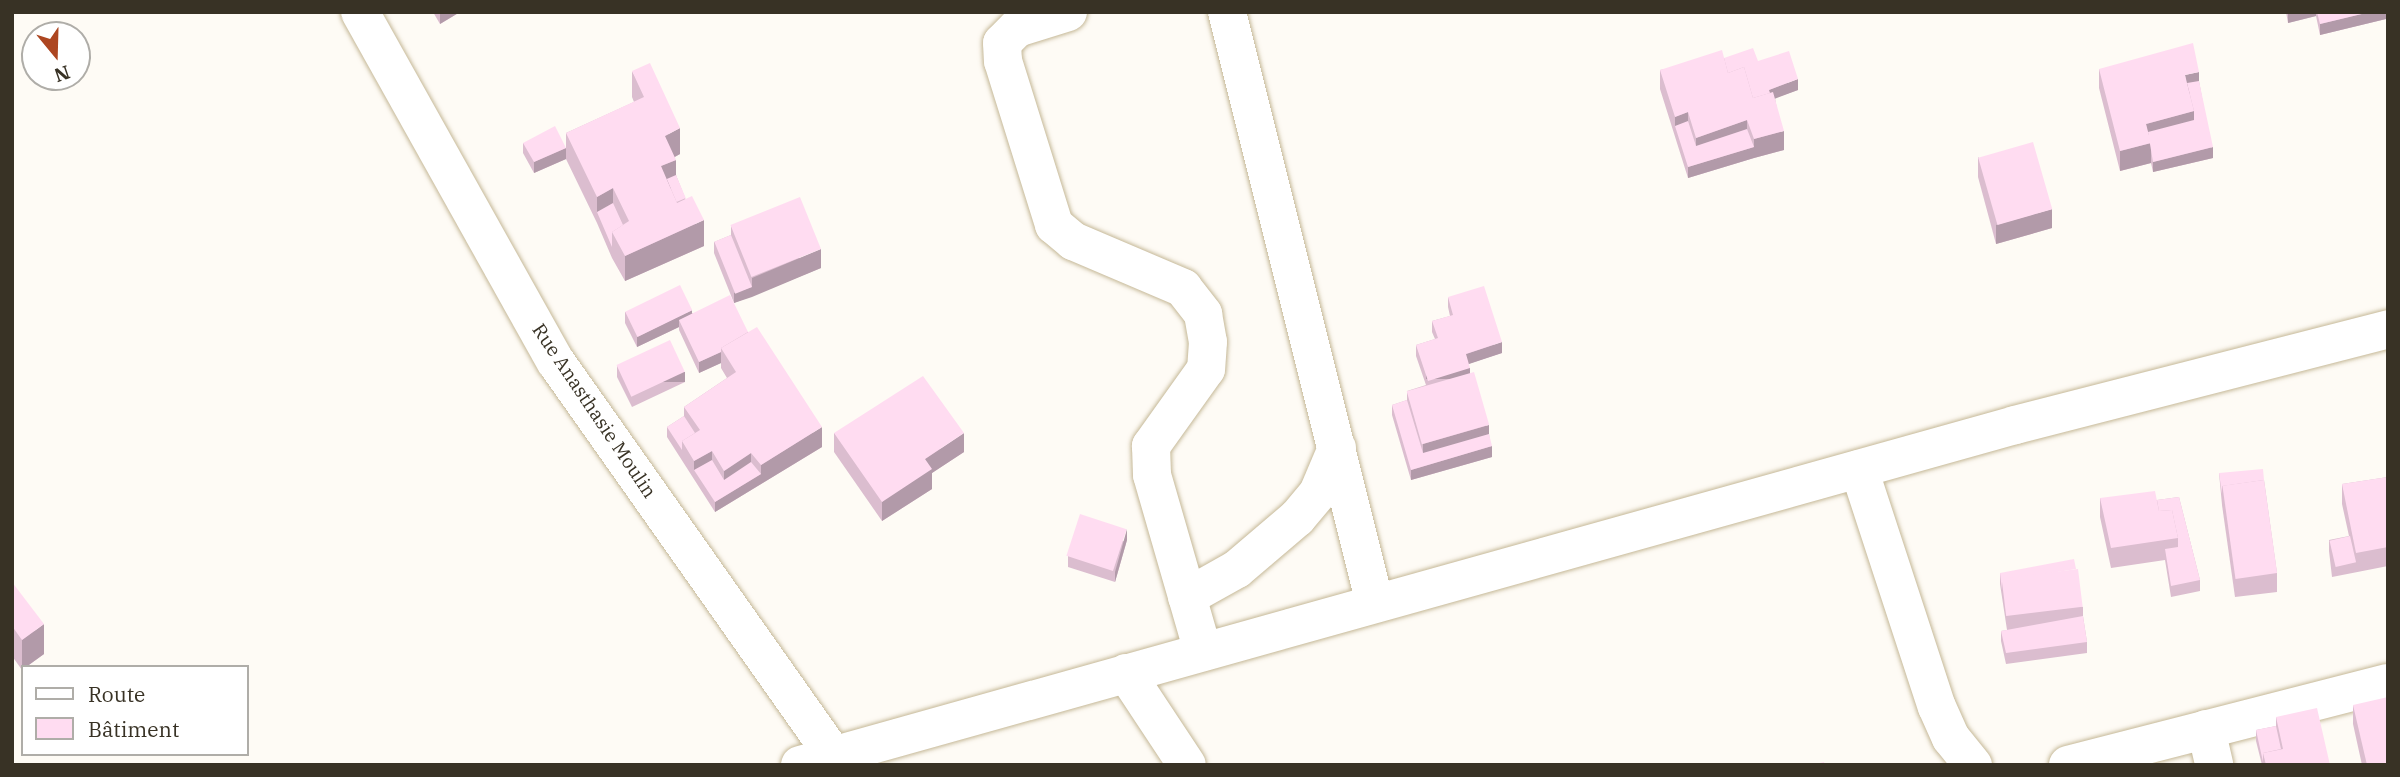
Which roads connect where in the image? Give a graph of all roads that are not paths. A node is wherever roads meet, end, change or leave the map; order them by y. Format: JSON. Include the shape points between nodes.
{"nodes":[{"id":1,"x":360,"y":12,"type":"edge"},
{"id":2,"x":1068,"y":12,"type":"edge"},
{"id":3,"x":1227,"y":12,"type":"edge"},
{"id":4,"x":2388,"y":329,"type":"edge"},
{"id":5,"x":1336,"y":447,"type":"junction"},
{"id":6,"x":1858,"y":470,"type":"junction"},
{"id":7,"x":1187,"y":597,"type":"junction"},
{"id":8,"x":1375,"y":604,"type":"junction"},
{"id":9,"x":1203,"y":652,"type":"junction"},
{"id":10,"x":1126,"y":673,"type":"junction"},
{"id":11,"x":2388,"y":683,"type":"edge"},
{"id":12,"x":2210,"y":747,"type":"edge"},
{"id":13,"x":818,"y":761,"type":"edge"},
{"id":14,"x":1187,"y":765,"type":"edge"},
{"id":15,"x":1973,"y":765,"type":"edge"},
{"id":16,"x":2068,"y":765,"type":"edge"}],
"edges":[{"from":1,"to":13,"type":"street","name":"Rue Anasthasie Moulin","via":[[556,362]]},
{"from":2,"to":7,"type":"street","via":[[1017,28],[1002,43],[1003,61],[1054,225],[1073,241],[1183,288],[1203,314],[1206,369],[1151,446],[1152,475]]},
{"from":3,"to":5,"type":"street"},
{"from":4,"to":6,"type":"street"},
{"from":5,"to":7,"type":"street","via":[[1318,493],[1297,518],[1237,569]]},
{"from":5,"to":8,"type":"street"},
{"from":6,"to":8,"type":"street"},
{"from":6,"to":15,"type":"street","via":[[1937,707],[1951,738]]},
{"from":7,"to":9,"type":"street"},
{"from":8,"to":9,"type":"street"},
{"from":9,"to":10,"type":"street"},
{"from":10,"to":13,"type":"street"},
{"from":10,"to":14,"type":"street"},
{"from":11,"to":12,"type":"street"},
{"from":12,"to":16,"type":"street"}]}
